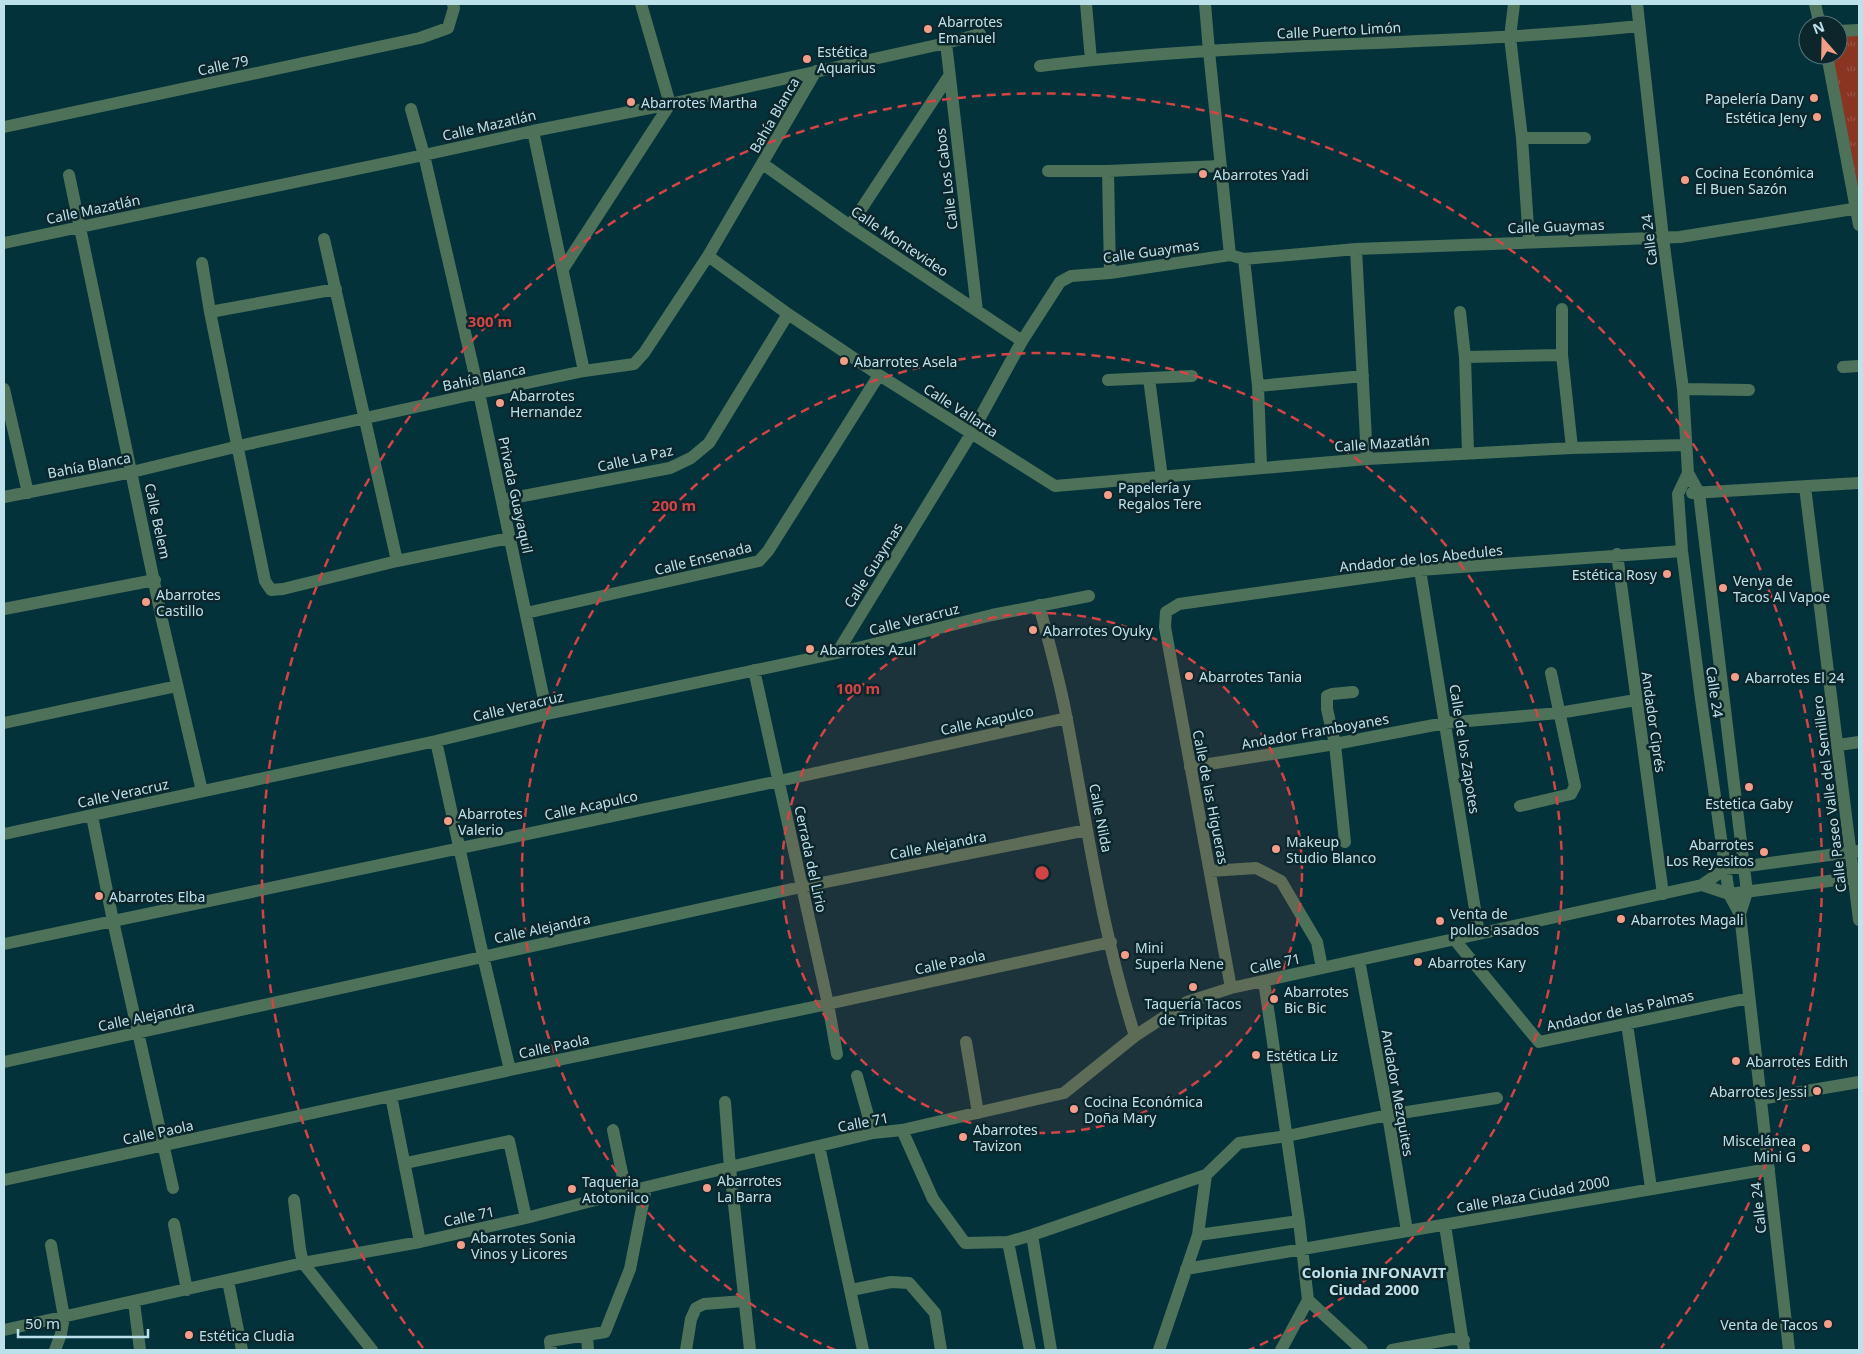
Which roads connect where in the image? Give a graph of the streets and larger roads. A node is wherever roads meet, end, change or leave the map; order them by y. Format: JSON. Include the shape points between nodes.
{"nodes":[{"id":1,"x":453,"y":4,"type":"edge"},
{"id":2,"x":641,"y":4,"type":"edge"},
{"id":3,"x":1086,"y":4,"type":"edge"},
{"id":4,"x":1205,"y":4,"type":"edge"},
{"id":5,"x":1514,"y":4,"type":"edge"},
{"id":6,"x":1637,"y":4,"type":"edge"},
{"id":7,"x":1639,"y":26,"type":"junction"},
{"id":8,"x":980,"y":34,"type":"dead end"},
{"id":9,"x":1510,"y":37,"type":"junction"},
{"id":10,"x":946,"y":44,"type":"junction"},
{"id":11,"x":1208,"y":51,"type":"junction"},
{"id":12,"x":1091,"y":60,"type":"junction"},
{"id":13,"x":1829,"y":65,"type":"edge"},
{"id":14,"x":1040,"y":66,"type":"dead end"},
{"id":15,"x":816,"y":71,"type":"junction"},
{"id":16,"x":949,"y":76,"type":"junction"},
{"id":17,"x":670,"y":104,"type":"junction"},
{"id":18,"x":411,"y":109,"type":"dead end"},
{"id":19,"x":4,"y":127,"type":"edge"},
{"id":20,"x":533,"y":130,"type":"junction"},
{"id":21,"x":1522,"y":138,"type":"junction"},
{"id":22,"x":1585,"y":138,"type":"dead end"},
{"id":23,"x":424,"y":155,"type":"junction"},
{"id":24,"x":763,"y":164,"type":"junction"},
{"id":25,"x":1220,"y":166,"type":"junction"},
{"id":26,"x":1048,"y":171,"type":"dead end"},
{"id":27,"x":1108,"y":172,"type":"junction"},
{"id":28,"x":68,"y":175,"type":"dead end"},
{"id":29,"x":1858,"y":208,"type":"edge"},
{"id":30,"x":1859,"y":224,"type":"edge"},
{"id":31,"x":81,"y":226,"type":"junction"},
{"id":32,"x":850,"y":226,"type":"junction"},
{"id":33,"x":1663,"y":238,"type":"junction"},
{"id":34,"x":324,"y":239,"type":"dead end"},
{"id":35,"x":4,"y":242,"type":"edge"},
{"id":36,"x":1530,"y":242,"type":"junction"},
{"id":37,"x":1356,"y":249,"type":"junction"},
{"id":38,"x":1230,"y":255,"type":"junction"},
{"id":39,"x":708,"y":256,"type":"junction"},
{"id":40,"x":1244,"y":259,"type":"junction"},
{"id":41,"x":202,"y":263,"type":"dead end"},
{"id":42,"x":563,"y":269,"type":"junction"},
{"id":43,"x":1110,"y":273,"type":"junction"},
{"id":44,"x":336,"y":288,"type":"junction"},
{"id":45,"x":1562,"y":309,"type":"dead end"},
{"id":46,"x":977,"y":311,"type":"junction"},
{"id":47,"x":210,"y":312,"type":"junction"},
{"id":48,"x":1460,"y":312,"type":"dead end"},
{"id":49,"x":788,"y":314,"type":"junction"},
{"id":50,"x":1022,"y":340,"type":"junction"},
{"id":51,"x":1562,"y":355,"type":"junction"},
{"id":52,"x":1465,"y":357,"type":"junction"},
{"id":53,"x":1859,"y":366,"type":"edge"},
{"id":54,"x":1844,"y":367,"type":"dead end"},
{"id":55,"x":584,"y":372,"type":"junction"},
{"id":56,"x":878,"y":374,"type":"junction"},
{"id":57,"x":1192,"y":376,"type":"dead end"},
{"id":58,"x":1363,"y":376,"type":"junction"},
{"id":59,"x":1149,"y":378,"type":"junction"},
{"id":60,"x":1108,"y":380,"type":"dead end"},
{"id":61,"x":1258,"y":386,"type":"junction"},
{"id":62,"x":4,"y":388,"type":"edge"},
{"id":63,"x":1682,"y":389,"type":"junction"},
{"id":64,"x":1749,"y":390,"type":"dead end"},
{"id":65,"x":479,"y":393,"type":"junction"},
{"id":66,"x":366,"y":418,"type":"junction"},
{"id":67,"x":8,"y":425,"type":"edge"},
{"id":68,"x":971,"y":434,"type":"junction"},
{"id":69,"x":1686,"y":445,"type":"junction"},
{"id":70,"x":239,"y":446,"type":"junction"},
{"id":71,"x":1572,"y":448,"type":"junction"},
{"id":72,"x":1468,"y":454,"type":"junction"},
{"id":73,"x":1367,"y":459,"type":"junction"},
{"id":74,"x":1262,"y":467,"type":"junction"},
{"id":75,"x":132,"y":472,"type":"junction"},
{"id":76,"x":1688,"y":473,"type":"junction"},
{"id":77,"x":1162,"y":478,"type":"junction"},
{"id":78,"x":1859,"y":484,"type":"edge"},
{"id":79,"x":1081,"y":485,"type":"joint"},
{"id":80,"x":1806,"y":487,"type":"junction"},
{"id":81,"x":28,"y":492,"type":"junction"},
{"id":82,"x":1699,"y":493,"type":"junction"},
{"id":83,"x":1678,"y":494,"type":"junction"},
{"id":84,"x":4,"y":497,"type":"edge"},
{"id":85,"x":502,"y":500,"type":"junction"},
{"id":86,"x":510,"y":538,"type":"junction"},
{"id":87,"x":1682,"y":550,"type":"junction"},
{"id":88,"x":1617,"y":554,"type":"junction"},
{"id":89,"x":397,"y":561,"type":"junction"},
{"id":90,"x":1420,"y":570,"type":"junction"},
{"id":91,"x":155,"y":580,"type":"junction"},
{"id":92,"x":1088,"y":596,"type":"dead end"},
{"id":93,"x":1039,"y":605,"type":"junction"},
{"id":94,"x":4,"y":609,"type":"edge"},
{"id":95,"x":1166,"y":612,"type":"joint"},
{"id":96,"x":526,"y":613,"type":"junction"},
{"id":97,"x":837,"y":653,"type":"junction"},
{"id":98,"x":754,"y":670,"type":"junction"},
{"id":99,"x":1552,"y":673,"type":"dead end"},
{"id":100,"x":177,"y":686,"type":"junction"},
{"id":101,"x":1353,"y":692,"type":"dead end"},
{"id":102,"x":1636,"y":700,"type":"junction"},
{"id":103,"x":1559,"y":713,"type":"junction"},
{"id":104,"x":547,"y":714,"type":"junction"},
{"id":105,"x":1067,"y":718,"type":"junction"},
{"id":106,"x":1445,"y":722,"type":"junction"},
{"id":107,"x":4,"y":723,"type":"edge"},
{"id":108,"x":436,"y":741,"type":"junction"},
{"id":109,"x":1859,"y":742,"type":"edge"},
{"id":110,"x":1335,"y":744,"type":"junction"},
{"id":111,"x":1838,"y":745,"type":"junction"},
{"id":112,"x":1190,"y":768,"type":"junction"},
{"id":113,"x":779,"y":781,"type":"junction"},
{"id":114,"x":202,"y":791,"type":"junction"},
{"id":115,"x":1520,"y":806,"type":"dead end"},
{"id":116,"x":92,"y":816,"type":"junction"},
{"id":117,"x":1087,"y":830,"type":"junction"},
{"id":118,"x":4,"y":834,"type":"edge"},
{"id":119,"x":1345,"y":842,"type":"dead end"},
{"id":120,"x":459,"y":849,"type":"junction"},
{"id":121,"x":1855,"y":851,"type":"edge"},
{"id":122,"x":1744,"y":866,"type":"junction"},
{"id":123,"x":1725,"y":869,"type":"junction"},
{"id":124,"x":1210,"y":871,"type":"junction"},
{"id":125,"x":1856,"y":878,"type":"edge"},
{"id":126,"x":1702,"y":885,"type":"junction"},
{"id":127,"x":801,"y":887,"type":"junction"},
{"id":128,"x":1747,"y":892,"type":"junction"},
{"id":129,"x":1663,"y":894,"type":"junction"},
{"id":130,"x":1729,"y":894,"type":"junction"},
{"id":131,"x":1740,"y":914,"type":"junction"},
{"id":132,"x":1859,"y":920,"type":"edge"},
{"id":133,"x":113,"y":921,"type":"junction"},
{"id":134,"x":1479,"y":934,"type":"junction"},
{"id":135,"x":1454,"y":940,"type":"junction"},
{"id":136,"x":1111,"y":942,"type":"junction"},
{"id":137,"x":4,"y":944,"type":"edge"},
{"id":138,"x":483,"y":956,"type":"junction"},
{"id":139,"x":1359,"y":960,"type":"junction"},
{"id":140,"x":1322,"y":968,"type":"junction"},
{"id":141,"x":1264,"y":981,"type":"junction"},
{"id":142,"x":1231,"y":988,"type":"junction"},
{"id":143,"x":1749,"y":998,"type":"junction"},
{"id":144,"x":828,"y":1004,"type":"junction"},
{"id":145,"x":1627,"y":1024,"type":"junction"},
{"id":146,"x":138,"y":1034,"type":"junction"},
{"id":147,"x":1135,"y":1036,"type":"junction"},
{"id":148,"x":966,"y":1042,"type":"dead end"},
{"id":149,"x":837,"y":1054,"type":"dead end"},
{"id":150,"x":4,"y":1062,"type":"edge"},
{"id":151,"x":510,"y":1070,"type":"junction"},
{"id":152,"x":857,"y":1076,"type":"dead end"},
{"id":153,"x":1859,"y":1082,"type":"edge"},
{"id":154,"x":391,"y":1096,"type":"junction"},
{"id":155,"x":1497,"y":1098,"type":"dead end"},
{"id":156,"x":1760,"y":1099,"type":"junction"},
{"id":157,"x":725,"y":1102,"type":"dead end"},
{"id":158,"x":978,"y":1114,"type":"junction"},
{"id":159,"x":1388,"y":1116,"type":"junction"},
{"id":160,"x":613,"y":1130,"type":"dead end"},
{"id":161,"x":902,"y":1130,"type":"junction"},
{"id":162,"x":872,"y":1133,"type":"junction"},
{"id":163,"x":1287,"y":1136,"type":"junction"},
{"id":164,"x":162,"y":1146,"type":"junction"},
{"id":165,"x":819,"y":1146,"type":"junction"},
{"id":166,"x":406,"y":1163,"type":"junction"},
{"id":167,"x":730,"y":1168,"type":"junction"},
{"id":168,"x":1769,"y":1169,"type":"junction"},
{"id":169,"x":1206,"y":1175,"type":"junction"},
{"id":170,"x":4,"y":1180,"type":"edge"},
{"id":171,"x":173,"y":1188,"type":"dead end"},
{"id":172,"x":646,"y":1188,"type":"junction"},
{"id":173,"x":1651,"y":1188,"type":"junction"},
{"id":174,"x":626,"y":1192,"type":"junction"},
{"id":175,"x":294,"y":1200,"type":"dead end"},
{"id":176,"x":526,"y":1218,"type":"junction"},
{"id":177,"x":1299,"y":1221,"type":"junction"},
{"id":178,"x":174,"y":1224,"type":"dead end"},
{"id":179,"x":1446,"y":1224,"type":"junction"},
{"id":180,"x":1407,"y":1231,"type":"junction"},
{"id":181,"x":1198,"y":1235,"type":"junction"},
{"id":182,"x":1032,"y":1236,"type":"junction"},
{"id":183,"x":420,"y":1242,"type":"junction"},
{"id":184,"x":1008,"y":1242,"type":"junction"},
{"id":185,"x":51,"y":1245,"type":"dead end"},
{"id":186,"x":1303,"y":1250,"type":"junction"},
{"id":187,"x":303,"y":1263,"type":"junction"},
{"id":188,"x":1186,"y":1269,"type":"junction"},
{"id":189,"x":228,"y":1280,"type":"junction"},
{"id":190,"x":187,"y":1290,"type":"junction"},
{"id":191,"x":850,"y":1290,"type":"junction"},
{"id":192,"x":1308,"y":1300,"type":"junction"},
{"id":193,"x":744,"y":1301,"type":"junction"},
{"id":194,"x":134,"y":1302,"type":"junction"},
{"id":195,"x":64,"y":1317,"type":"junction"},
{"id":196,"x":4,"y":1330,"type":"edge"},
{"id":197,"x":587,"y":1336,"type":"junction"},
{"id":198,"x":1464,"y":1345,"type":"edge"},
{"id":199,"x":55,"y":1350,"type":"edge"},
{"id":200,"x":140,"y":1350,"type":"edge"},
{"id":201,"x":242,"y":1350,"type":"edge"},
{"id":202,"x":372,"y":1350,"type":"edge"},
{"id":203,"x":551,"y":1350,"type":"edge"},
{"id":204,"x":588,"y":1350,"type":"edge"},
{"id":205,"x":686,"y":1350,"type":"edge"},
{"id":206,"x":750,"y":1350,"type":"edge"},
{"id":207,"x":863,"y":1350,"type":"edge"},
{"id":208,"x":941,"y":1350,"type":"edge"},
{"id":209,"x":1030,"y":1350,"type":"edge"},
{"id":210,"x":1051,"y":1350,"type":"edge"},
{"id":211,"x":1156,"y":1350,"type":"edge"},
{"id":212,"x":1281,"y":1350,"type":"edge"},
{"id":213,"x":1362,"y":1350,"type":"edge"},
{"id":214,"x":1392,"y":1350,"type":"edge"},
{"id":215,"x":1790,"y":1350,"type":"edge"}],
"edges":[{"from":1,"to":19,"type":"street","name":"Calle 79","via":[[448,28],[420,38]]},
{"from":2,"to":17,"type":"street"},
{"from":3,"to":12,"type":"street"},
{"from":4,"to":11,"type":"street"},
{"from":5,"to":9,"type":"street"},
{"from":6,"to":7,"type":"street","name":"Calle 24"},
{"from":7,"to":9,"type":"street","name":"Calle Puerto Limón"},
{"from":7,"to":33,"type":"street","name":"Calle 24"},
{"from":8,"to":10,"type":"street","name":"Calle Mazatlán"},
{"from":9,"to":11,"type":"street","name":"Calle Puerto Limón"},
{"from":9,"to":21,"type":"street"},
{"from":10,"to":15,"type":"street","name":"Calle Mazatlán"},
{"from":10,"to":16,"type":"street","name":"Calle Los Cabos"},
{"from":11,"to":12,"type":"street","name":"Calle Puerto Limón"},
{"from":11,"to":25,"type":"street"},
{"from":12,"to":14,"type":"street","name":"Calle Puerto Limón"},
{"from":13,"to":29,"type":"street"},
{"from":15,"to":17,"type":"street","name":"Calle Mazatlán"},
{"from":15,"to":24,"type":"street","name":"Bahía Blanca"},
{"from":16,"to":32,"type":"street"},
{"from":16,"to":46,"type":"street","name":"Calle Los Cabos"},
{"from":17,"to":20,"type":"street","name":"Calle Mazatlán"},
{"from":17,"to":42,"type":"street"},
{"from":18,"to":23,"type":"street","name":"Privada Guayaquil"},
{"from":20,"to":23,"type":"street","name":"Calle Mazatlán"},
{"from":20,"to":42,"type":"street"},
{"from":21,"to":22,"type":"street"},
{"from":21,"to":36,"type":"street"},
{"from":23,"to":31,"type":"street","name":"Calle Mazatlán"},
{"from":23,"to":65,"type":"street","name":"Privada Guayaquil"},
{"from":24,"to":32,"type":"street","name":"Calle Montevideo"},
{"from":24,"to":39,"type":"street","name":"Bahía Blanca"},
{"from":25,"to":27,"type":"street"},
{"from":25,"to":38,"type":"street"},
{"from":26,"to":27,"type":"street"},
{"from":27,"to":43,"type":"street"},
{"from":28,"to":31,"type":"street","name":"Calle Belem"},
{"from":29,"to":30,"type":"street"},
{"from":29,"to":33,"type":"street","name":"Calle Guaymas"},
{"from":31,"to":35,"type":"street","name":"Calle Mazatlán"},
{"from":31,"to":75,"type":"street","name":"Calle Belem"},
{"from":32,"to":46,"type":"street","name":"Calle Montevideo"},
{"from":33,"to":36,"type":"street","name":"Calle Guaymas"},
{"from":33,"to":63,"type":"street","name":"Calle 24"},
{"from":34,"to":44,"type":"street"},
{"from":36,"to":37,"type":"street","name":"Calle Guaymas"},
{"from":37,"to":40,"type":"street","name":"Calle Guaymas"},
{"from":37,"to":58,"type":"street"},
{"from":38,"to":40,"type":"street","name":"Calle Guaymas"},
{"from":38,"to":43,"type":"street","name":"Calle Guaymas"},
{"from":39,"to":49,"type":"street","name":"Calle Vallarta"},
{"from":39,"to":55,"type":"street","name":"Bahía Blanca","via":[[634,364]]},
{"from":40,"to":61,"type":"street"},
{"from":41,"to":47,"type":"street"},
{"from":42,"to":55,"type":"street"},
{"from":43,"to":50,"type":"street","name":"Calle Guaymas","via":[[1071,276],[1060,282]]},
{"from":44,"to":47,"type":"street"},
{"from":44,"to":66,"type":"street"},
{"from":45,"to":51,"type":"street"},
{"from":46,"to":50,"type":"street","name":"Calle Montevideo"},
{"from":47,"to":70,"type":"street"},
{"from":48,"to":52,"type":"street"},
{"from":49,"to":56,"type":"street","name":"Calle Vallarta"},
{"from":49,"to":85,"type":"street","name":"Calle La Paz","via":[[709,443],[691,458],[670,468]]},
{"from":50,"to":68,"type":"street","name":"Calle Guaymas"},
{"from":51,"to":52,"type":"street"},
{"from":51,"to":71,"type":"street"},
{"from":52,"to":72,"type":"street"},
{"from":53,"to":54,"type":"street"},
{"from":55,"to":65,"type":"street","name":"Bahía Blanca"},
{"from":56,"to":68,"type":"street","name":"Calle Vallarta"},
{"from":56,"to":96,"type":"street","name":"Calle Ensenada","via":[[759,561]]},
{"from":57,"to":59,"type":"street"},
{"from":58,"to":61,"type":"street"},
{"from":58,"to":73,"type":"street"},
{"from":59,"to":60,"type":"street"},
{"from":59,"to":77,"type":"street"},
{"from":61,"to":74,"type":"street"},
{"from":62,"to":67,"type":"street"},
{"from":63,"to":64,"type":"street"},
{"from":63,"to":69,"type":"street","name":"Calle 24"},
{"from":65,"to":66,"type":"street","name":"Bahía Blanca"},
{"from":65,"to":85,"type":"street","name":"Privada Guayaquil"},
{"from":66,"to":70,"type":"street","name":"Bahía Blanca"},
{"from":66,"to":89,"type":"street"},
{"from":67,"to":81,"type":"street"},
{"from":68,"to":79,"type":"street","name":"Calle Vallarta","via":[[1055,486]]},
{"from":68,"to":97,"type":"street","name":"Calle Guaymas"},
{"from":69,"to":71,"type":"street","name":"Calle Mazatlán"},
{"from":69,"to":76,"type":"street","name":"Calle 24"},
{"from":70,"to":75,"type":"street","name":"Bahía Blanca"},
{"from":70,"to":89,"type":"street","via":[[265,580],[271,590]]},
{"from":71,"to":72,"type":"street","name":"Calle Mazatlán"},
{"from":72,"to":73,"type":"street","name":"Calle Mazatlán"},
{"from":73,"to":74,"type":"street","name":"Calle Mazatlán"},
{"from":74,"to":77,"type":"street","name":"Calle Mazatlán"},
{"from":75,"to":81,"type":"street","name":"Bahía Blanca"},
{"from":75,"to":91,"type":"street","name":"Calle Belem"},
{"from":76,"to":82,"type":"street","name":"Calle 24"},
{"from":76,"to":83,"type":"street","name":"Calle 24"},
{"from":77,"to":79,"type":"street","name":"Calle Mazatlán"},
{"from":78,"to":80,"type":"street"},
{"from":80,"to":82,"type":"street"},
{"from":80,"to":111,"type":"street","name":"Calle Paseo Valle del Semillero"},
{"from":81,"to":84,"type":"street","name":"Bahía Blanca"},
{"from":82,"to":83,"type":"street"},
{"from":82,"to":122,"type":"street","name":"Calle 24"},
{"from":83,"to":87,"type":"street","name":"Calle 24"},
{"from":85,"to":86,"type":"street","name":"Privada Guayaquil"},
{"from":86,"to":89,"type":"street"},
{"from":86,"to":96,"type":"street","name":"Privada Guayaquil"},
{"from":87,"to":88,"type":"street","name":"Andador de los Abedules"},
{"from":87,"to":123,"type":"street","name":"Calle 24"},
{"from":88,"to":90,"type":"street","name":"Andador de los Abedules"},
{"from":88,"to":102,"type":"street","name":"Andador Ciprés"},
{"from":90,"to":95,"type":"street","name":"Andador de los Abedules","via":[[1179,604]]},
{"from":90,"to":106,"type":"street","name":"Calle de los Zapotes"},
{"from":91,"to":94,"type":"street"},
{"from":91,"to":100,"type":"street","name":"Calle Belem"},
{"from":92,"to":93,"type":"street"},
{"from":93,"to":97,"type":"street","name":"Calle Veracruz"},
{"from":93,"to":105,"type":"street","name":"Calle Nilda"},
{"from":95,"to":112,"type":"street","name":"Calle de las Higueras","via":[[1165,627]]},
{"from":96,"to":104,"type":"street","name":"Privada Guayaquil"},
{"from":97,"to":98,"type":"street","name":"Calle Veracruz"},
{"from":98,"to":104,"type":"street","name":"Calle Veracruz"},
{"from":98,"to":113,"type":"street","name":"Cerrada del Lirio"},
{"from":99,"to":103,"type":"street"},
{"from":100,"to":107,"type":"street"},
{"from":100,"to":114,"type":"street","name":"Calle Belem"},
{"from":101,"to":110,"type":"street","via":[[1327,696]]},
{"from":102,"to":103,"type":"street","name":"Andador Framboyanes"},
{"from":102,"to":129,"type":"street","name":"Andador Ciprés"},
{"from":103,"to":106,"type":"street","name":"Andador Framboyanes"},
{"from":103,"to":115,"type":"street","via":[[1575,786],[1571,794]]},
{"from":104,"to":108,"type":"street","name":"Calle Veracruz"},
{"from":105,"to":113,"type":"street","name":"Calle Acapulco"},
{"from":105,"to":117,"type":"street","name":"Calle Nilda"},
{"from":106,"to":110,"type":"street","name":"Andador Framboyanes"},
{"from":106,"to":134,"type":"street","name":"Calle de los Zapotes"},
{"from":108,"to":114,"type":"street","name":"Calle Veracruz"},
{"from":108,"to":120,"type":"street"},
{"from":109,"to":111,"type":"street"},
{"from":110,"to":112,"type":"street","name":"Andador Framboyanes"},
{"from":110,"to":119,"type":"street"},
{"from":111,"to":121,"type":"street","name":"Calle Paseo Valle del Semillero"},
{"from":112,"to":124,"type":"street","name":"Calle de las Higueras"},
{"from":113,"to":120,"type":"street","name":"Calle Acapulco"},
{"from":113,"to":127,"type":"street","name":"Cerrada del Lirio"},
{"from":114,"to":116,"type":"street","name":"Calle Veracruz"},
{"from":116,"to":118,"type":"street","name":"Calle Veracruz"},
{"from":116,"to":133,"type":"street"},
{"from":117,"to":127,"type":"street","name":"Calle Alejandra"},
{"from":117,"to":136,"type":"street","name":"Calle Nilda"},
{"from":120,"to":133,"type":"street","name":"Calle Acapulco"},
{"from":120,"to":138,"type":"street"},
{"from":121,"to":122,"type":"street"},
{"from":121,"to":125,"type":"street","name":"Calle Paseo Valle del Semillero"},
{"from":122,"to":123,"type":"street"},
{"from":122,"to":128,"type":"street","name":"Calle 24"},
{"from":123,"to":126,"type":"street","name":"Calle 71"},
{"from":123,"to":130,"type":"street","name":"Calle 24"},
{"from":124,"to":140,"type":"street","via":[[1256,868],[1282,881],[1317,942]]},
{"from":124,"to":142,"type":"street","name":"Calle de las Higueras"},
{"from":125,"to":128,"type":"street"},
{"from":125,"to":132,"type":"street","name":"Calle Paseo Valle del Semillero"},
{"from":126,"to":129,"type":"street","name":"Calle 71"},
{"from":126,"to":130,"type":"street"},
{"from":127,"to":138,"type":"street","name":"Calle Alejandra"},
{"from":127,"to":144,"type":"street","name":"Cerrada del Lirio"},
{"from":128,"to":130,"type":"street"},
{"from":128,"to":131,"type":"street","name":"Calle 24"},
{"from":129,"to":134,"type":"street","name":"Calle 71"},
{"from":130,"to":131,"type":"street","name":"Calle 24"},
{"from":131,"to":143,"type":"street","name":"Calle 24"},
{"from":133,"to":137,"type":"street","name":"Calle Acapulco"},
{"from":133,"to":146,"type":"street"},
{"from":134,"to":135,"type":"street","name":"Calle 71"},
{"from":135,"to":139,"type":"street","name":"Calle 71"},
{"from":135,"to":145,"type":"street","name":"Andador de las Palmas","via":[[1539,1042]]},
{"from":136,"to":144,"type":"street","name":"Calle Paola"},
{"from":136,"to":147,"type":"street","name":"Calle Nilda"},
{"from":138,"to":146,"type":"street","name":"Calle Alejandra"},
{"from":138,"to":151,"type":"street"},
{"from":139,"to":140,"type":"street","name":"Calle 71"},
{"from":139,"to":159,"type":"street","name":"Andador Mezquites"},
{"from":140,"to":141,"type":"street","name":"Calle 71"},
{"from":141,"to":142,"type":"street","name":"Calle 71"},
{"from":141,"to":163,"type":"street"},
{"from":142,"to":147,"type":"street","name":"Calle 71","via":[[1187,1002]]},
{"from":143,"to":145,"type":"street","name":"Andador de las Palmas"},
{"from":143,"to":156,"type":"street","name":"Calle 24"},
{"from":144,"to":149,"type":"street","name":"Cerrada del Lirio"},
{"from":144,"to":151,"type":"street","name":"Calle Paola"},
{"from":145,"to":173,"type":"street"},
{"from":146,"to":150,"type":"street","name":"Calle Alejandra"},
{"from":146,"to":164,"type":"street"},
{"from":147,"to":158,"type":"street","name":"Calle 71","via":[[1064,1093]]},
{"from":148,"to":158,"type":"street"},
{"from":151,"to":154,"type":"street","name":"Calle Paola"},
{"from":152,"to":162,"type":"street"},
{"from":153,"to":156,"type":"street"},
{"from":154,"to":164,"type":"street","name":"Calle Paola"},
{"from":154,"to":166,"type":"street"},
{"from":155,"to":159,"type":"street"},
{"from":156,"to":168,"type":"street","name":"Calle 24"},
{"from":157,"to":167,"type":"street"},
{"from":158,"to":161,"type":"street","name":"Calle 71"},
{"from":159,"to":163,"type":"street"},
{"from":159,"to":180,"type":"street","name":"Andador Mezquites"},
{"from":160,"to":174,"type":"street"},
{"from":161,"to":162,"type":"street","name":"Calle 71"},
{"from":161,"to":184,"type":"street","via":[[933,1198],[965,1243]]},
{"from":162,"to":165,"type":"street","name":"Calle 71"},
{"from":163,"to":169,"type":"street","via":[[1239,1143]]},
{"from":163,"to":177,"type":"street"},
{"from":164,"to":170,"type":"street","name":"Calle Paola"},
{"from":164,"to":171,"type":"street"},
{"from":165,"to":167,"type":"street","name":"Calle 71"},
{"from":165,"to":191,"type":"street"},
{"from":166,"to":176,"type":"street","via":[[509,1141]]},
{"from":166,"to":183,"type":"street"},
{"from":167,"to":172,"type":"street","name":"Calle 71"},
{"from":167,"to":193,"type":"street"},
{"from":168,"to":173,"type":"street","name":"Calle Plaza Ciudad 2000"},
{"from":168,"to":215,"type":"street","name":"Calle 24"},
{"from":169,"to":181,"type":"street"},
{"from":169,"to":182,"type":"street"},
{"from":172,"to":174,"type":"street","name":"Calle 71"},
{"from":172,"to":197,"type":"street","via":[[630,1269],[605,1332]]},
{"from":173,"to":179,"type":"street","name":"Calle Plaza Ciudad 2000"},
{"from":174,"to":176,"type":"street","name":"Calle 71"},
{"from":175,"to":187,"type":"street"},
{"from":176,"to":183,"type":"street","name":"Calle 71"},
{"from":177,"to":181,"type":"street"},
{"from":177,"to":186,"type":"street"},
{"from":178,"to":190,"type":"street"},
{"from":179,"to":180,"type":"street","name":"Calle Plaza Ciudad 2000"},
{"from":179,"to":198,"type":"street"},
{"from":180,"to":186,"type":"street","name":"Calle Plaza Ciudad 2000"},
{"from":181,"to":188,"type":"street"},
{"from":182,"to":184,"type":"street"},
{"from":182,"to":210,"type":"street"},
{"from":183,"to":187,"type":"street","name":"Calle 71"},
{"from":184,"to":209,"type":"street"},
{"from":185,"to":195,"type":"street"},
{"from":186,"to":188,"type":"street","name":"Calle Plaza Ciudad 2000"},
{"from":186,"to":192,"type":"street"},
{"from":187,"to":189,"type":"street","name":"Calle 71"},
{"from":187,"to":202,"type":"street"},
{"from":188,"to":211,"type":"street"},
{"from":189,"to":190,"type":"street","name":"Calle 71"},
{"from":189,"to":201,"type":"street"},
{"from":190,"to":194,"type":"street","name":"Calle 71"},
{"from":191,"to":207,"type":"street"},
{"from":191,"to":208,"type":"street","via":[[891,1282],[909,1283],[935,1313]]},
{"from":192,"to":212,"type":"street"},
{"from":192,"to":213,"type":"street"},
{"from":193,"to":205,"type":"street","via":[[704,1304],[696,1308]]},
{"from":193,"to":206,"type":"street"},
{"from":194,"to":195,"type":"street","name":"Calle 71"},
{"from":194,"to":200,"type":"street"},
{"from":195,"to":196,"type":"street","name":"Calle 71"},
{"from":195,"to":199,"type":"street"},
{"from":197,"to":203,"type":"street","via":[[550,1341]]},
{"from":197,"to":204,"type":"street"},
{"from":198,"to":214,"type":"street","via":[[1452,1339]]}]}
